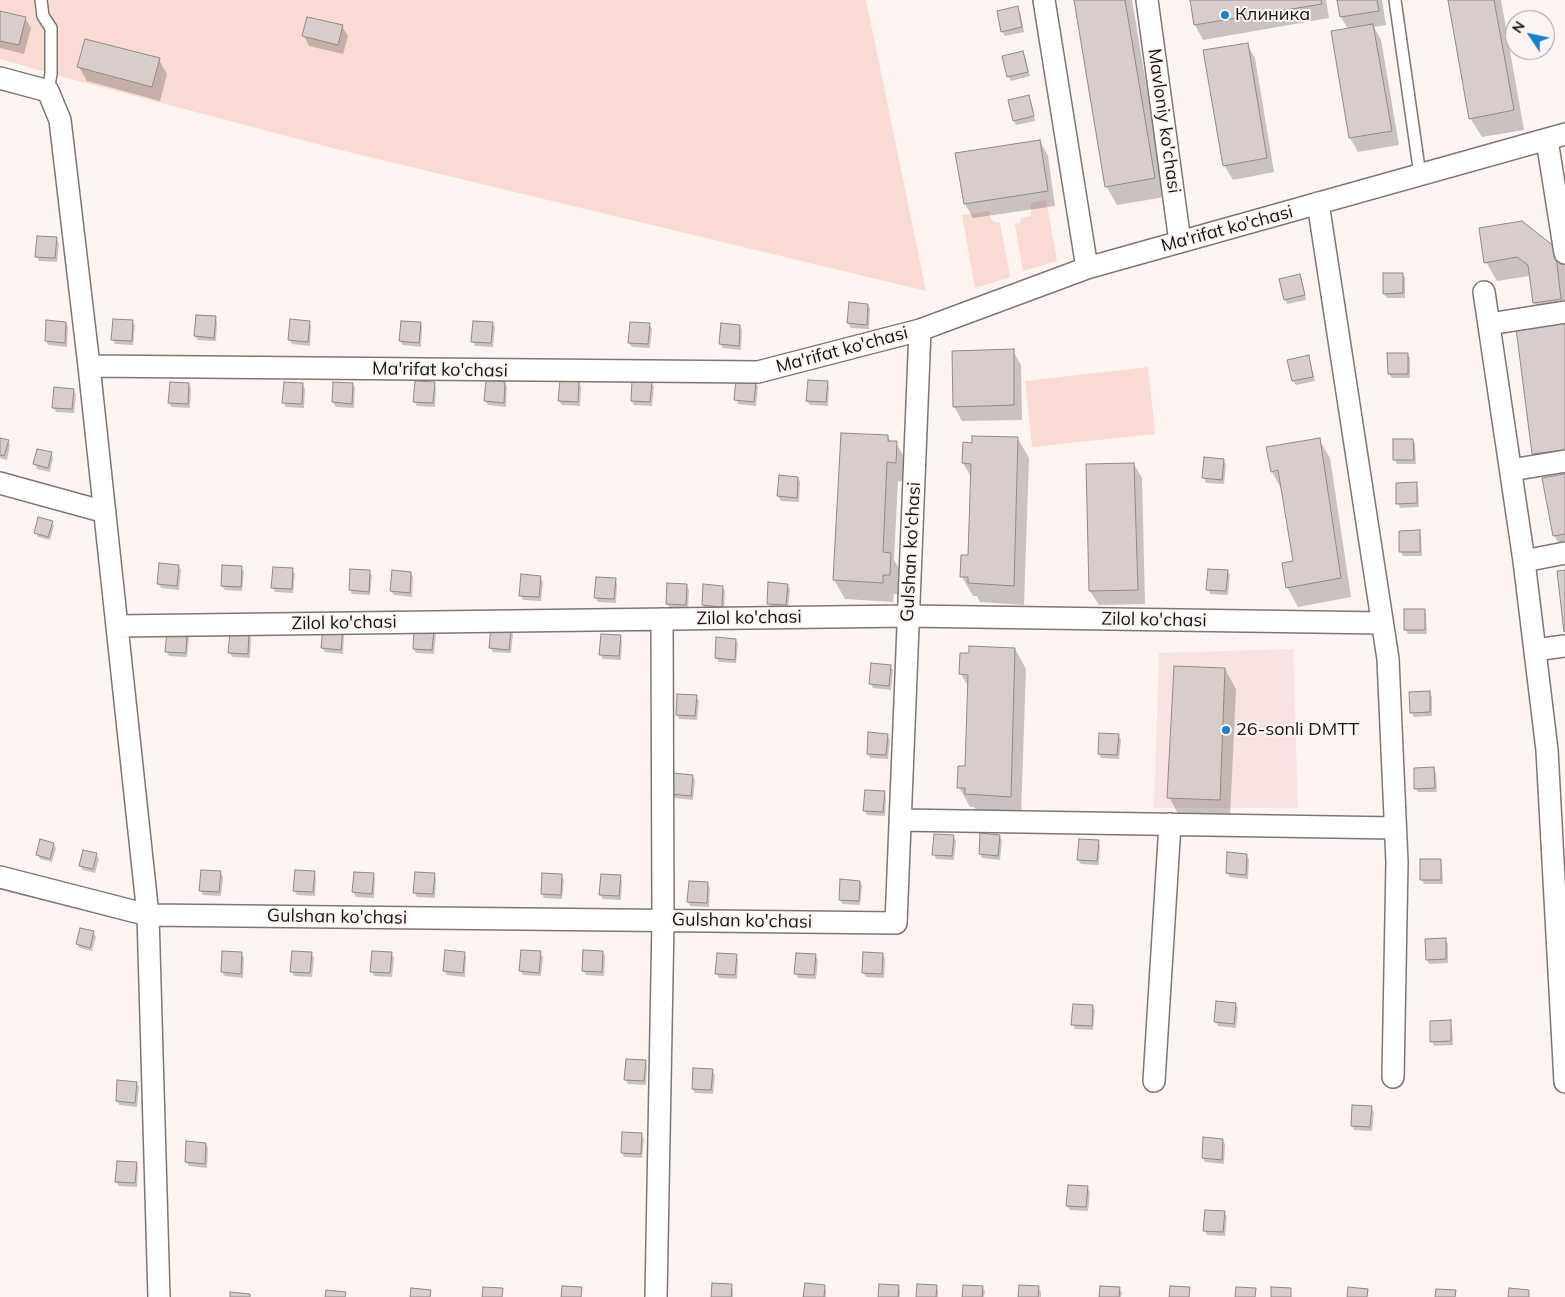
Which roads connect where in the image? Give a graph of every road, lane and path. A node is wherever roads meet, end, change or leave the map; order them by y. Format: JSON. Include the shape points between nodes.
{"nodes":[{"id":1,"x":42,"y":0,"type":"edge"},
{"id":2,"x":1044,"y":0,"type":"edge"},
{"id":3,"x":1147,"y":0,"type":"edge"},
{"id":4,"x":1395,"y":0,"type":"edge"},
{"id":5,"x":0,"y":78,"type":"edge"},
{"id":6,"x":48,"y":91,"type":"junction"},
{"id":7,"x":1556,"y":137,"type":"edge"},
{"id":8,"x":1420,"y":175,"type":"junction"},
{"id":9,"x":1318,"y":204,"type":"junction"},
{"id":10,"x":1180,"y":242,"type":"junction"},
{"id":11,"x":1565,"y":253,"type":"edge"},
{"id":12,"x":1087,"y":268,"type":"junction"},
{"id":13,"x":1484,"y":292,"type":"dead end"},
{"id":14,"x":1565,"y":312,"type":"edge"},
{"id":15,"x":1489,"y":324,"type":"junction"},
{"id":16,"x":920,"y":330,"type":"junction"},
{"id":17,"x":89,"y":366,"type":"junction"},
{"id":18,"x":1565,"y":461,"type":"edge"},
{"id":19,"x":1511,"y":470,"type":"junction"},
{"id":20,"x":0,"y":483,"type":"edge"},
{"id":21,"x":105,"y":512,"type":"junction"},
{"id":22,"x":1565,"y":553,"type":"edge"},
{"id":23,"x":1524,"y":561,"type":"junction"},
{"id":24,"x":908,"y":616,"type":"junction"},
{"id":25,"x":662,"y":619,"type":"junction"},
{"id":26,"x":1382,"y":623,"type":"junction"},
{"id":27,"x":117,"y":626,"type":"junction"},
{"id":28,"x":1565,"y":646,"type":"edge"},
{"id":29,"x":1535,"y":650,"type":"junction"},
{"id":30,"x":1556,"y":748,"type":"edge"},
{"id":31,"x":900,"y":820,"type":"junction"},
{"id":32,"x":1170,"y":824,"type":"junction"},
{"id":33,"x":1395,"y":828,"type":"junction"},
{"id":34,"x":1558,"y":830,"type":"edge"},
{"id":35,"x":0,"y":878,"type":"edge"},
{"id":36,"x":148,"y":915,"type":"junction"},
{"id":37,"x":664,"y":920,"type":"junction"},
{"id":38,"x":1561,"y":934,"type":"edge"},
{"id":39,"x":1564,"y":1047,"type":"edge"},
{"id":40,"x":1393,"y":1077,"type":"dead end"},
{"id":41,"x":1154,"y":1081,"type":"dead end"},
{"id":42,"x":1565,"y":1082,"type":"edge"},
{"id":43,"x":159,"y":1297,"type":"edge"},
{"id":44,"x":656,"y":1297,"type":"edge"}],
"edges":[{"from":1,"to":6,"type":"lane","via":[[43,16],[51,28]]},
{"from":2,"to":12,"type":"street"},
{"from":3,"to":10,"type":"street","name":"Mavloniy ko'chasi"},
{"from":4,"to":8,"type":"lane"},
{"from":5,"to":6,"type":"street"},
{"from":6,"to":17,"type":"street","via":[[60,120]]},
{"from":7,"to":8,"type":"street","name":"Ma'rifat ko'chasi"},
{"from":7,"to":11,"type":"street"},
{"from":8,"to":9,"type":"street","name":"Ma'rifat ko'chasi"},
{"from":9,"to":10,"type":"street","name":"Ma'rifat ko'chasi"},
{"from":9,"to":26,"type":"street"},
{"from":10,"to":12,"type":"street","name":"Ma'rifat ko'chasi"},
{"from":12,"to":16,"type":"street","name":"Ma'rifat ko'chasi"},
{"from":13,"to":15,"type":"street"},
{"from":14,"to":15,"type":"street"},
{"from":15,"to":19,"type":"street"},
{"from":16,"to":17,"type":"street","name":"Ma'rifat ko'chasi","via":[[758,372]]},
{"from":16,"to":24,"type":"street","name":"Gulshan ko'chasi"},
{"from":17,"to":21,"type":"street"},
{"from":18,"to":19,"type":"street"},
{"from":19,"to":23,"type":"street"},
{"from":20,"to":21,"type":"street"},
{"from":21,"to":27,"type":"street"},
{"from":22,"to":23,"type":"street"},
{"from":23,"to":29,"type":"street"},
{"from":24,"to":25,"type":"street","name":"Zilol ko'chasi"},
{"from":24,"to":26,"type":"street","name":"Zilol ko'chasi"},
{"from":24,"to":31,"type":"street","name":"Gulshan ko'chasi"},
{"from":25,"to":27,"type":"street","name":"Zilol ko'chasi"},
{"from":25,"to":37,"type":"street"},
{"from":26,"to":33,"type":"street","via":[[1388,659]]},
{"from":27,"to":36,"type":"street"},
{"from":28,"to":29,"type":"street"},
{"from":29,"to":30,"type":"street"},
{"from":30,"to":34,"type":"street"},
{"from":31,"to":32,"type":"street"},
{"from":31,"to":37,"type":"street","name":"Gulshan ko'chasi","via":[[896,923]]},
{"from":32,"to":33,"type":"street"},
{"from":32,"to":41,"type":"street"},
{"from":33,"to":40,"type":"street"},
{"from":34,"to":38,"type":"street"},
{"from":35,"to":36,"type":"street","name":"Gulshan ko'chasi"},
{"from":36,"to":37,"type":"street","name":"Gulshan ko'chasi"},
{"from":36,"to":43,"type":"street"},
{"from":37,"to":44,"type":"street"},
{"from":38,"to":39,"type":"street"},
{"from":39,"to":42,"type":"street"}]}
